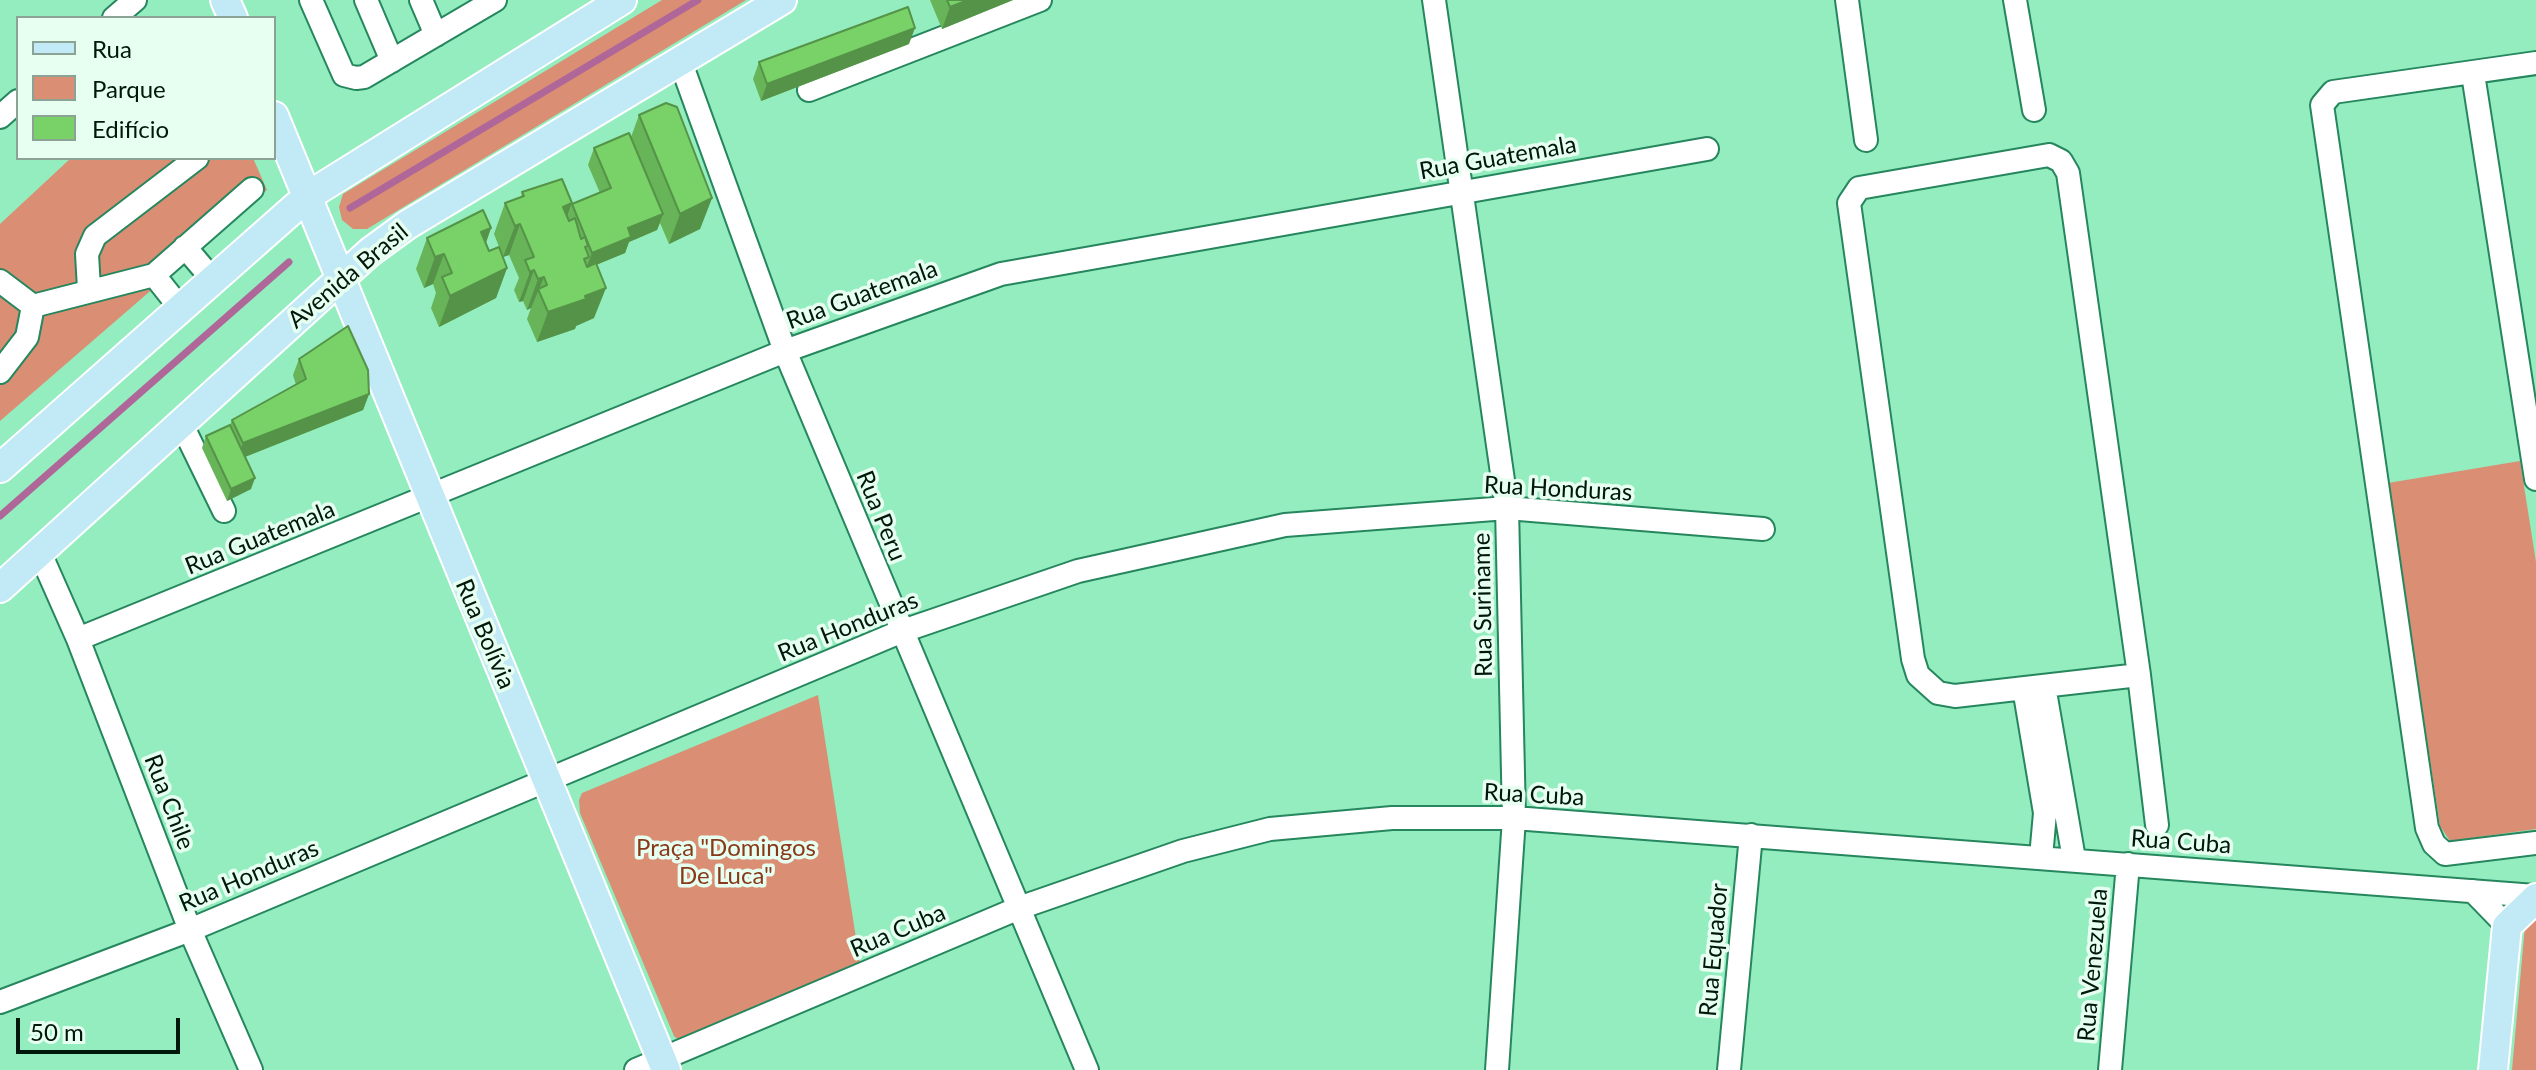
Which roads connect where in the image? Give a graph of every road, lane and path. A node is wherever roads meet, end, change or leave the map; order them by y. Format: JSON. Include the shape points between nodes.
{"nodes":[{"id":1,"x":135,"y":0,"type":"edge"},
{"id":2,"x":311,"y":0,"type":"edge"},
{"id":3,"x":366,"y":0,"type":"edge"},
{"id":4,"x":421,"y":0,"type":"edge"},
{"id":5,"x":782,"y":0,"type":"edge"},
{"id":6,"x":1040,"y":0,"type":"edge"},
{"id":7,"x":1434,"y":0,"type":"edge"},
{"id":8,"x":1847,"y":0,"type":"edge"},
{"id":9,"x":2015,"y":0,"type":"edge"},
{"id":10,"x":484,"y":3,"type":"edge"},
{"id":11,"x":604,"y":5,"type":"edge"},
{"id":12,"x":116,"y":16,"type":"edge"},
{"id":13,"x":436,"y":35,"type":"junction"},
{"id":14,"x":392,"y":61,"type":"junction"},
{"id":15,"x":681,"y":63,"type":"junction"},
{"id":16,"x":2536,"y":63,"type":"edge"},
{"id":17,"x":2473,"y":74,"type":"junction"},
{"id":18,"x":809,"y":90,"type":"dead end"},
{"id":19,"x":16,"y":103,"type":"edge"},
{"id":20,"x":2034,"y":110,"type":"dead end"},
{"id":21,"x":0,"y":117,"type":"edge"},
{"id":22,"x":276,"y":121,"type":"edge"},
{"id":23,"x":1866,"y":140,"type":"dead end"},
{"id":24,"x":1707,"y":149,"type":"dead end"},
{"id":25,"x":194,"y":160,"type":"edge"},
{"id":26,"x":252,"y":189,"type":"dead end"},
{"id":27,"x":1461,"y":190,"type":"junction"},
{"id":28,"x":308,"y":196,"type":"junction"},
{"id":29,"x":185,"y":247,"type":"junction"},
{"id":30,"x":154,"y":275,"type":"junction"},
{"id":31,"x":340,"y":277,"type":"junction"},
{"id":32,"x":213,"y":280,"type":"junction"},
{"id":33,"x":0,"y":281,"type":"edge"},
{"id":34,"x":89,"y":289,"type":"junction"},
{"id":35,"x":33,"y":306,"type":"junction"},
{"id":36,"x":181,"y":309,"type":"junction"},
{"id":37,"x":785,"y":351,"type":"junction"},
{"id":38,"x":0,"y":372,"type":"edge"},
{"id":39,"x":182,"y":425,"type":"junction"},
{"id":40,"x":0,"y":468,"type":"edge"},
{"id":41,"x":2536,"y":479,"type":"edge"},
{"id":42,"x":429,"y":498,"type":"junction"},
{"id":43,"x":1507,"y":508,"type":"junction"},
{"id":44,"x":224,"y":511,"type":"dead end"},
{"id":45,"x":1763,"y":529,"type":"dead end"},
{"id":46,"x":40,"y":553,"type":"junction"},
{"id":47,"x":0,"y":588,"type":"edge"},
{"id":48,"x":900,"y":632,"type":"junction"},
{"id":49,"x":78,"y":639,"type":"junction"},
{"id":50,"x":2139,"y":675,"type":"junction"},
{"id":51,"x":2034,"y":687,"type":"junction"},
{"id":52,"x":545,"y":779,"type":"junction"},
{"id":53,"x":1514,"y":818,"type":"junction"},
{"id":54,"x":2157,"y":825,"type":"dead end"},
{"id":55,"x":1751,"y":835,"type":"junction"},
{"id":56,"x":2536,"y":843,"type":"edge"},
{"id":57,"x":2041,"y":857,"type":"junction"},
{"id":58,"x":2074,"y":859,"type":"junction"},
{"id":59,"x":2128,"y":864,"type":"junction"},
{"id":60,"x":2473,"y":891,"type":"junction"},
{"id":61,"x":2536,"y":897,"type":"edge"},
{"id":62,"x":1019,"y":908,"type":"junction"},
{"id":63,"x":2507,"y":926,"type":"junction"},
{"id":64,"x":190,"y":930,"type":"junction"},
{"id":65,"x":0,"y":1002,"type":"edge"},
{"id":66,"x":654,"y":1067,"type":"edge"},
{"id":67,"x":251,"y":1070,"type":"edge"},
{"id":68,"x":1087,"y":1070,"type":"edge"},
{"id":69,"x":1497,"y":1070,"type":"edge"},
{"id":70,"x":1729,"y":1070,"type":"edge"},
{"id":71,"x":2110,"y":1070,"type":"edge"},
{"id":72,"x":2493,"y":1070,"type":"edge"}],
"edges":[{"from":1,"to":12,"type":"street"},
{"from":2,"to":14,"type":"street","via":[[344,75],[364,77]]},
{"from":3,"to":14,"type":"street"},
{"from":4,"to":13,"type":"street"},
{"from":5,"to":15,"type":"main road","name":"Avenida Brasil"},
{"from":6,"to":18,"type":"street"},
{"from":7,"to":27,"type":"street","name":"Rua Suriname"},
{"from":8,"to":23,"type":"street"},
{"from":9,"to":20,"type":"street"},
{"from":10,"to":13,"type":"street"},
{"from":11,"to":28,"type":"main road"},
{"from":13,"to":14,"type":"street"},
{"from":15,"to":31,"type":"main road","name":"Avenida Brasil","via":[[407,225]]},
{"from":15,"to":37,"type":"street","name":"Rua Peru"},
{"from":16,"to":17,"type":"street"},
{"from":17,"to":41,"type":"street"},
{"from":17,"to":56,"type":"street","via":[[2333,92],[2322,105],[2427,828],[2445,854]]},
{"from":19,"to":21,"type":"street"},
{"from":22,"to":28,"type":"main road","name":"Rua Bolívia"},
{"from":24,"to":27,"type":"street","name":"Rua Guatemala"},
{"from":25,"to":34,"type":"street","via":[[95,236],[87,254]]},
{"from":26,"to":29,"type":"street"},
{"from":27,"to":37,"type":"street","name":"Rua Guatemala","via":[[1001,274]]},
{"from":27,"to":43,"type":"street","name":"Rua Suriname"},
{"from":28,"to":31,"type":"main road","name":"Rua Bolívia"},
{"from":28,"to":32,"type":"main road"},
{"from":29,"to":30,"type":"street"},
{"from":29,"to":32,"type":"street"},
{"from":30,"to":34,"type":"street"},
{"from":30,"to":36,"type":"street"},
{"from":31,"to":39,"type":"main road","name":"Avenida Brasil"},
{"from":31,"to":42,"type":"main road","name":"Rua Bolívia"},
{"from":32,"to":36,"type":"main road"},
{"from":33,"to":35,"type":"street"},
{"from":34,"to":35,"type":"street"},
{"from":35,"to":38,"type":"street","via":[[27,337]]},
{"from":36,"to":40,"type":"main road"},
{"from":37,"to":42,"type":"street","name":"Rua Guatemala"},
{"from":37,"to":48,"type":"street","name":"Rua Peru"},
{"from":39,"to":44,"type":"street"},
{"from":39,"to":46,"type":"main road","name":"Avenida Brasil"},
{"from":42,"to":49,"type":"street","name":"Rua Guatemala"},
{"from":42,"to":52,"type":"main road","name":"Rua Bolívia"},
{"from":43,"to":45,"type":"street","name":"Rua Honduras"},
{"from":43,"to":48,"type":"street","name":"Rua Honduras","via":[[1285,525],[1078,571]]},
{"from":43,"to":53,"type":"street","name":"Rua Suriname"},
{"from":46,"to":47,"type":"main road","name":"Avenida Brasil"},
{"from":46,"to":49,"type":"street","name":"Rua Chile"},
{"from":48,"to":52,"type":"street","name":"Rua Honduras"},
{"from":48,"to":62,"type":"street","name":"Rua Peru"},
{"from":49,"to":64,"type":"street","name":"Rua Chile"},
{"from":50,"to":51,"type":"street"},
{"from":50,"to":51,"type":"street","via":[[2068,173],[2049,155],[1859,188],[1849,203],[1918,675],[1938,693],[1955,696]]},
{"from":50,"to":54,"type":"street"},
{"from":51,"to":57,"type":"street","via":[[2045,813]]},
{"from":51,"to":58,"type":"street"},
{"from":52,"to":64,"type":"street","name":"Rua Honduras"},
{"from":52,"to":66,"type":"main road","name":"Rua Bolívia"},
{"from":53,"to":55,"type":"street","name":"Rua Cuba"},
{"from":53,"to":62,"type":"street","name":"Rua Cuba","via":[[1392,818],[1270,829],[1183,851]]},
{"from":53,"to":69,"type":"street","name":"Rua Suriname"},
{"from":55,"to":57,"type":"street","name":"Rua Cuba"},
{"from":55,"to":70,"type":"street","name":"Rua Equador"},
{"from":57,"to":58,"type":"street","name":"Rua Cuba"},
{"from":58,"to":59,"type":"street","name":"Rua Cuba"},
{"from":59,"to":60,"type":"street","name":"Rua Cuba"},
{"from":59,"to":71,"type":"street","name":"Rua Venezuela"},
{"from":60,"to":61,"type":"street","name":"Rua Cuba"},
{"from":60,"to":63,"type":"street"},
{"from":61,"to":63,"type":"main road"},
{"from":62,"to":66,"type":"street","name":"Rua Cuba"},
{"from":62,"to":68,"type":"street","name":"Rua Peru"},
{"from":63,"to":72,"type":"main road"},
{"from":64,"to":65,"type":"street","name":"Rua Honduras"},
{"from":64,"to":67,"type":"street","name":"Rua Chile"}]}
